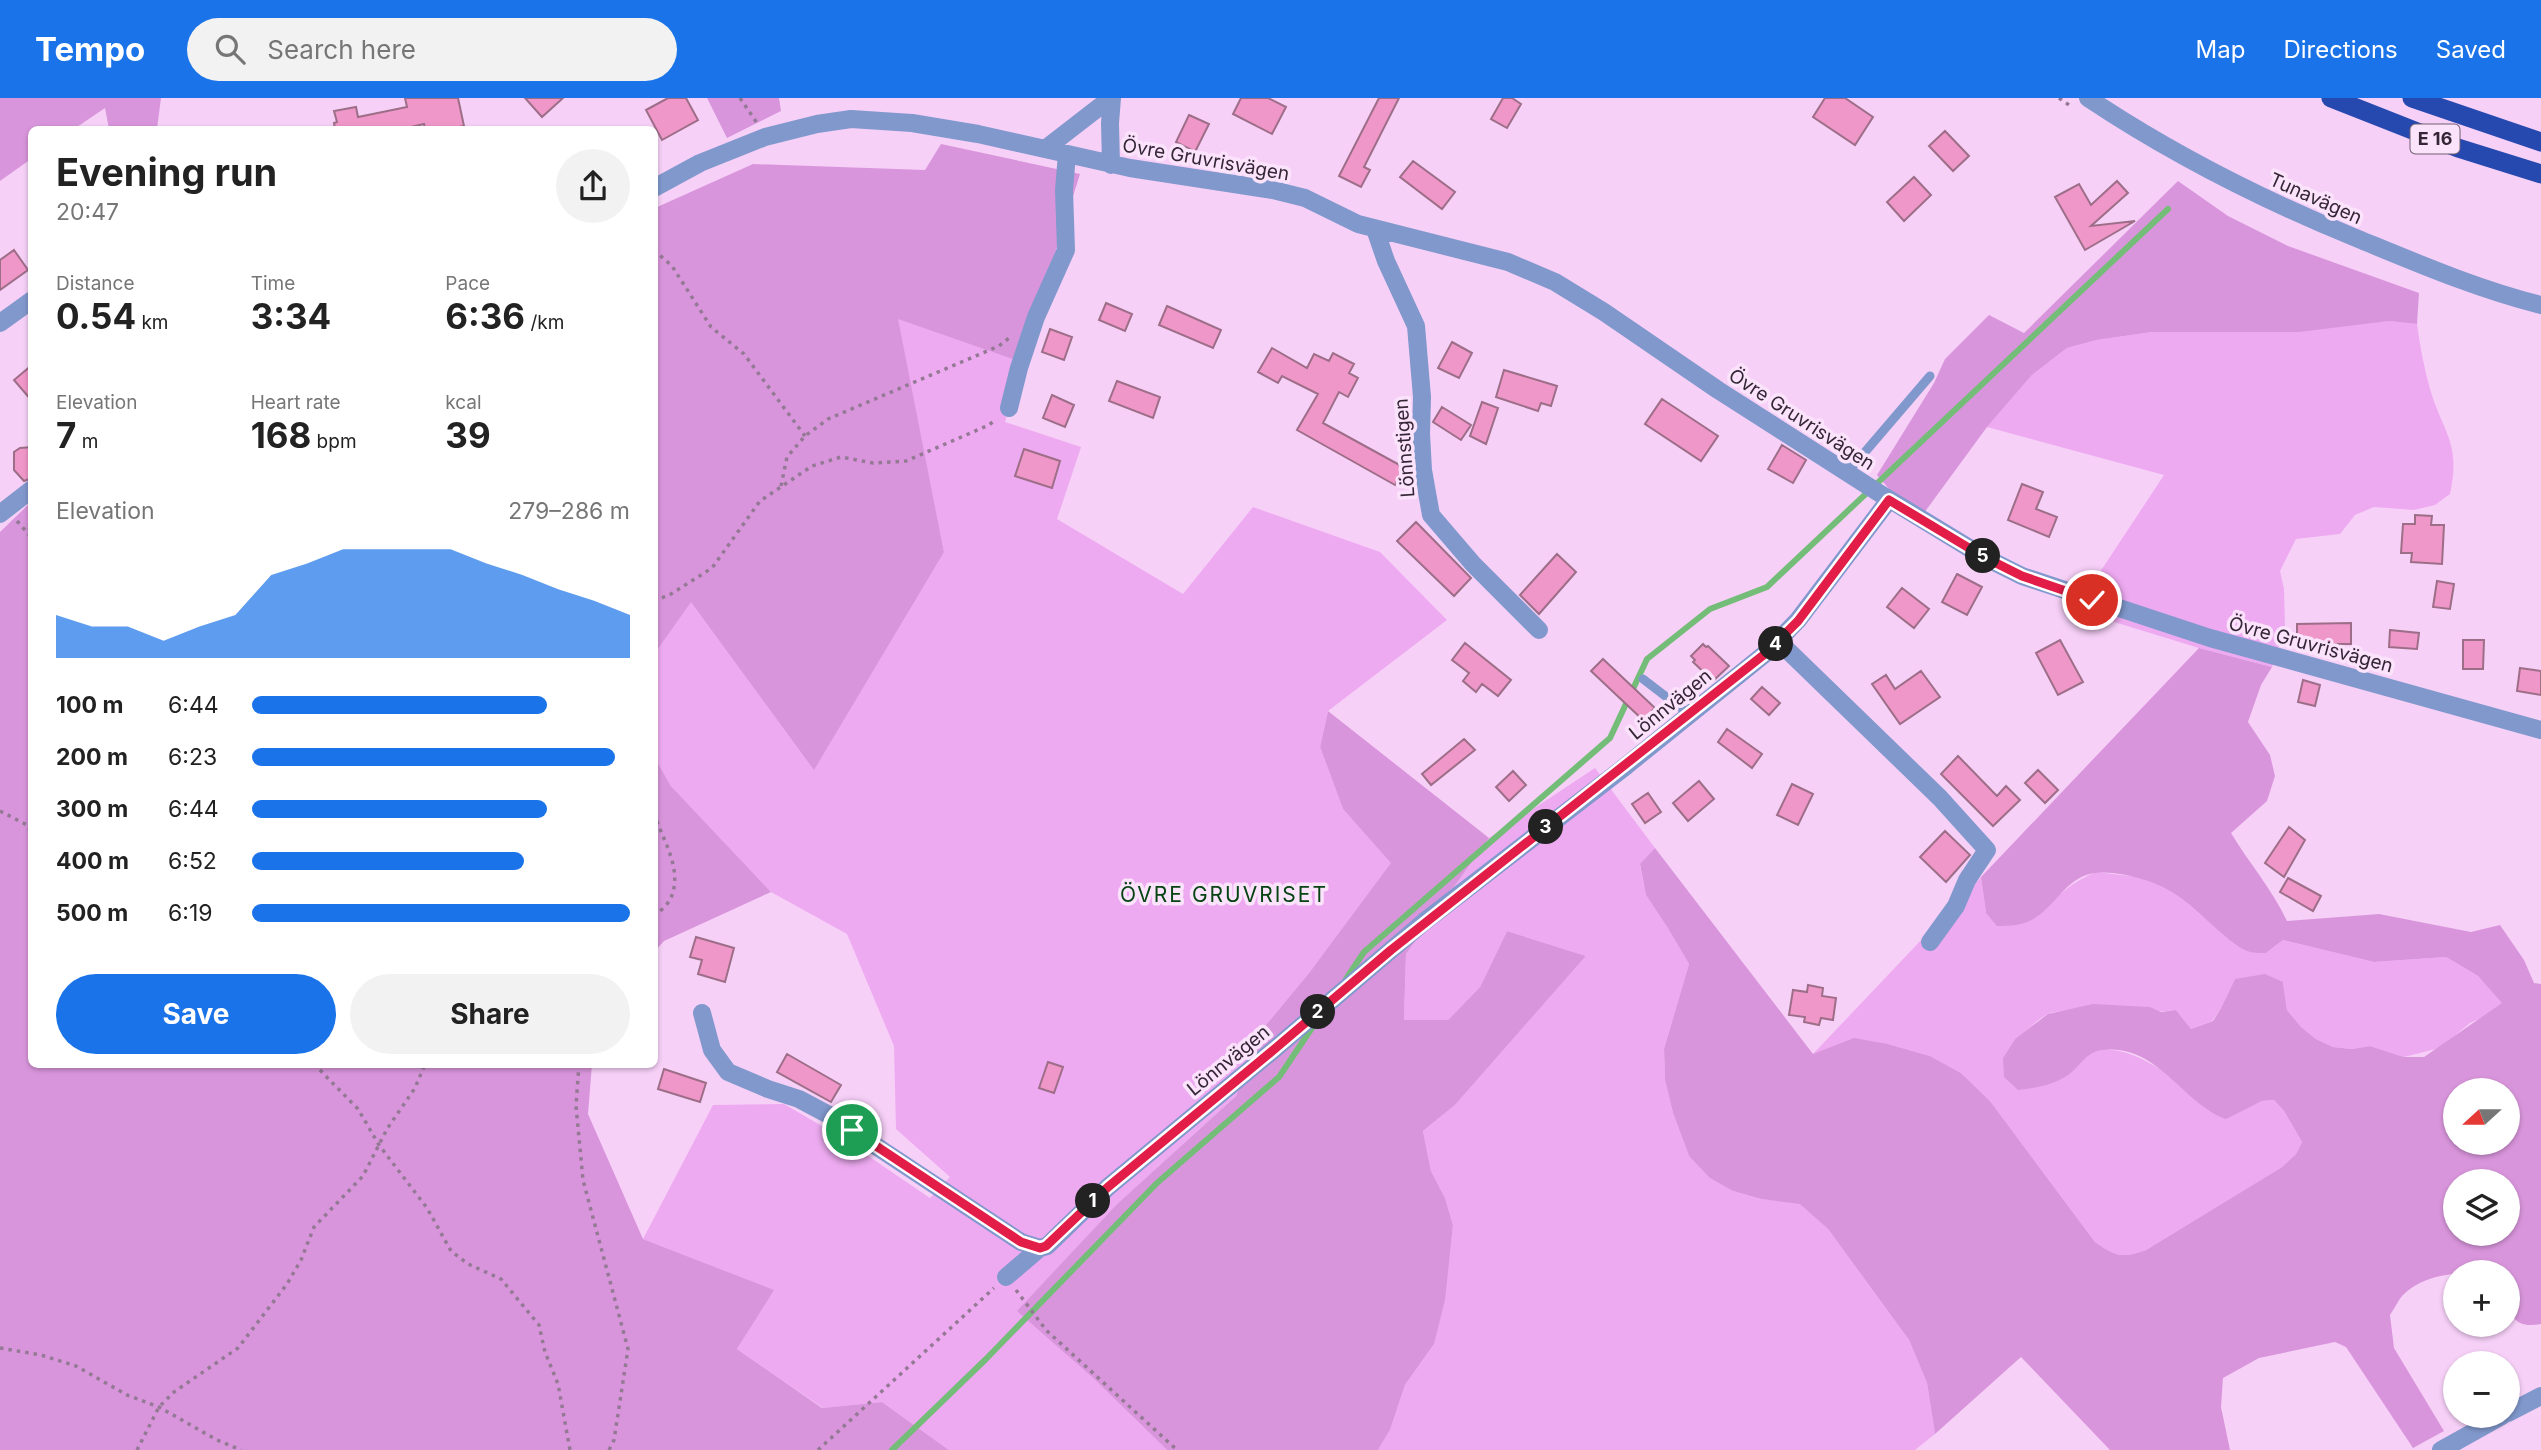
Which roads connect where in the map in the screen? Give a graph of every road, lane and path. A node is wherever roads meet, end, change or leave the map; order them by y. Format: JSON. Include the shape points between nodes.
{"nodes":[{"id":1,"x":740,"y":98,"type":"edge"},
{"id":2,"x":1112,"y":98,"type":"edge"},
{"id":3,"x":2088,"y":98,"type":"edge"},
{"id":4,"x":2331,"y":98,"type":"edge"},
{"id":5,"x":2412,"y":98,"type":"edge"},
{"id":6,"x":765,"y":137,"type":"junction"},
{"id":7,"x":2541,"y":142,"type":"edge"},
{"id":8,"x":1045,"y":149,"type":"junction"},
{"id":9,"x":1067,"y":154,"type":"junction"},
{"id":10,"x":1111,"y":164,"type":"junction"},
{"id":11,"x":2541,"y":174,"type":"edge"},
{"id":12,"x":658,"y":186,"type":"edge"},
{"id":13,"x":1375,"y":229,"type":"junction"},
{"id":14,"x":658,"y":254,"type":"edge"},
{"id":15,"x":28,"y":303,"type":"edge"},
{"id":16,"x":2541,"y":305,"type":"edge"},
{"id":17,"x":1036,"y":317,"type":"junction"},
{"id":18,"x":0,"y":323,"type":"edge"},
{"id":19,"x":1930,"y":376,"type":"dead end"},
{"id":20,"x":1009,"y":408,"type":"dead end"},
{"id":21,"x":989,"y":425,"type":"dead end"},
{"id":22,"x":805,"y":436,"type":"junction"},
{"id":23,"x":1847,"y":473,"type":"junction"},
{"id":24,"x":781,"y":486,"type":"junction"},
{"id":25,"x":28,"y":492,"type":"edge"},
{"id":26,"x":1878,"y":492,"type":"junction"},
{"id":27,"x":0,"y":514,"type":"edge"},
{"id":28,"x":658,"y":599,"type":"edge"},
{"id":29,"x":1539,"y":630,"type":"dead end"},
{"id":30,"x":1779,"y":642,"type":"junction"},
{"id":31,"x":1643,"y":679,"type":"dead end"},
{"id":32,"x":1690,"y":715,"type":"junction"},
{"id":33,"x":2541,"y":730,"type":"edge"},
{"id":34,"x":0,"y":811,"type":"edge"},
{"id":35,"x":658,"y":826,"type":"edge"},
{"id":36,"x":28,"y":827,"type":"edge"},
{"id":37,"x":658,"y":912,"type":"edge"},
{"id":38,"x":1930,"y":942,"type":"dead end"},
{"id":39,"x":702,"y":1013,"type":"dead end"},
{"id":40,"x":318,"y":1068,"type":"edge"},
{"id":41,"x":423,"y":1068,"type":"edge"},
{"id":42,"x":579,"y":1068,"type":"edge"},
{"id":43,"x":379,"y":1145,"type":"junction"},
{"id":44,"x":1040,"y":1248,"type":"junction"},
{"id":45,"x":1006,"y":1277,"type":"junction"},
{"id":46,"x":0,"y":1348,"type":"edge"},
{"id":47,"x":2541,"y":1396,"type":"edge"},
{"id":48,"x":159,"y":1407,"type":"junction"},
{"id":49,"x":2520,"y":1407,"type":"edge"},
{"id":50,"x":2480,"y":1428,"type":"edge"},
{"id":51,"x":137,"y":1450,"type":"edge"},
{"id":52,"x":241,"y":1450,"type":"edge"},
{"id":53,"x":570,"y":1450,"type":"edge"},
{"id":54,"x":609,"y":1450,"type":"edge"},
{"id":55,"x":818,"y":1450,"type":"edge"},
{"id":56,"x":1177,"y":1450,"type":"edge"},
{"id":57,"x":2441,"y":1450,"type":"edge"}],
"edges":[{"from":1,"to":6,"type":"path"},
{"from":2,"to":8,"type":"street"},
{"from":2,"to":10,"type":"street"},
{"from":3,"to":16,"type":"street","name":"Tunavägen","via":[[2173,151],[2326,228],[2502,295]]},
{"from":4,"to":11,"type":"highway","number":"E 16"},
{"from":5,"to":7,"type":"highway","number":"E 16"},
{"from":6,"to":8,"type":"street","name":"Övre Gruvrisvägen","via":[[851,119],[885,120]]},
{"from":6,"to":12,"type":"street","name":"Övre Gruvrisvägen"},
{"from":8,"to":9,"type":"street","name":"Övre Gruvrisvägen"},
{"from":9,"to":10,"type":"street","name":"Övre Gruvrisvägen"},
{"from":9,"to":17,"type":"street","via":[[1066,250]]},
{"from":10,"to":13,"type":"street","name":"Övre Gruvrisvägen","via":[[1284,193]]},
{"from":13,"to":23,"type":"street","name":"Övre Gruvrisvägen","via":[[1508,262],[1555,282]]},
{"from":13,"to":29,"type":"street","name":"Lönnstigen","via":[[1416,326],[1422,458],[1431,515]]},
{"from":14,"to":22,"type":"path","via":[[672,266],[711,327],[744,354]]},
{"from":15,"to":18,"type":"street"},
{"from":17,"to":20,"type":"street"},
{"from":17,"to":22,"type":"path","via":[[999,346],[828,419]]},
{"from":19,"to":23,"type":"lane"},
{"from":21,"to":24,"type":"path","via":[[906,461],[873,463],[841,457],[812,466]]},
{"from":22,"to":24,"type":"path","via":[[787,457]]},
{"from":23,"to":26,"type":"street","name":"Övre Gruvrisvägen"},
{"from":24,"to":28,"type":"path","via":[[760,501],[712,568]]},
{"from":25,"to":27,"type":"street"},
{"from":26,"to":30,"type":"street","name":"Lönnvägen","via":[[1798,621]]},
{"from":26,"to":33,"type":"street","name":"Övre Gruvrisvägen","via":[[1984,557],[2038,582],[2235,645]]},
{"from":30,"to":32,"type":"street","name":"Lönnvägen"},
{"from":30,"to":38,"type":"street","via":[[1987,850]]},
{"from":31,"to":32,"type":"lane"},
{"from":32,"to":44,"type":"street","name":"Lönnvägen","via":[[1426,921]]},
{"from":34,"to":36,"type":"path"},
{"from":35,"to":37,"type":"path","via":[[675,864],[672,896]]},
{"from":39,"to":44,"type":"street","via":[[712,1050],[728,1072],[829,1115],[1021,1242]]},
{"from":40,"to":43,"type":"path","via":[[358,1109]]},
{"from":41,"to":43,"type":"path"},
{"from":42,"to":54,"type":"path","via":[[576,1106],[583,1180],[628,1349]]},
{"from":43,"to":48,"type":"path","via":[[363,1176],[314,1227],[287,1284],[238,1348]]},
{"from":43,"to":53,"type":"path","via":[[427,1208],[451,1251],[501,1279],[539,1325],[558,1384]]},
{"from":44,"to":45,"type":"street","name":"Lönnvägen"},
{"from":45,"to":55,"type":"path"},
{"from":45,"to":56,"type":"path","via":[[1046,1329]]},
{"from":46,"to":48,"type":"path","via":[[76,1366]]},
{"from":47,"to":49,"type":"street"},
{"from":48,"to":51,"type":"path"},
{"from":48,"to":52,"type":"path"},
{"from":50,"to":57,"type":"street"}]}
